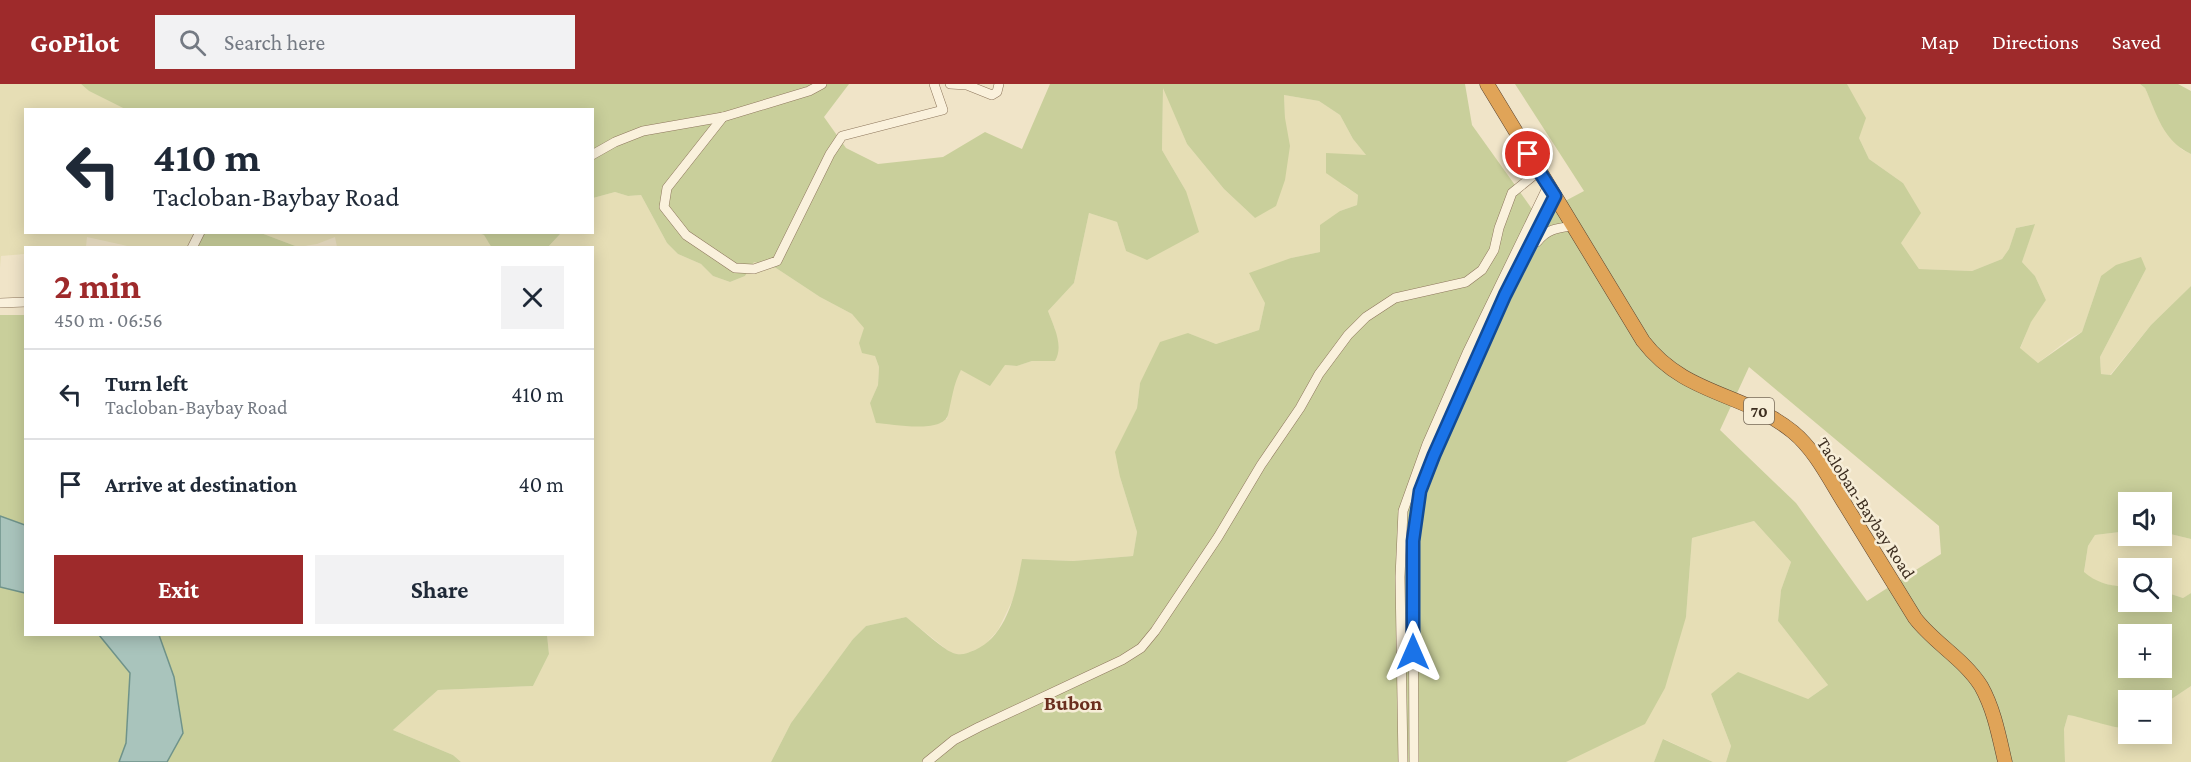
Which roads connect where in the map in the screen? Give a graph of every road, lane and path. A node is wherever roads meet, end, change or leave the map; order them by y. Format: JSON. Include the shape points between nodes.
{"nodes":[{"id":1,"x":822,"y":84,"type":"edge"},
{"id":2,"x":934,"y":84,"type":"edge"},
{"id":3,"x":951,"y":84,"type":"edge"},
{"id":4,"x":999,"y":84,"type":"edge"},
{"id":5,"x":1487,"y":84,"type":"edge"},
{"id":6,"x":968,"y":85,"type":"edge"},
{"id":7,"x":723,"y":117,"type":"junction"},
{"id":8,"x":594,"y":154,"type":"edge"},
{"id":9,"x":1539,"y":171,"type":"junction"},
{"id":10,"x":1551,"y":191,"type":"junction"},
{"id":11,"x":1573,"y":226,"type":"junction"},
{"id":12,"x":1522,"y":261,"type":"junction"},
{"id":13,"x":1501,"y":292,"type":"junction"},
{"id":14,"x":24,"y":302,"type":"edge"},
{"id":15,"x":0,"y":303,"type":"edge"},
{"id":16,"x":927,"y":762,"type":"edge"},
{"id":17,"x":1403,"y":762,"type":"edge"},
{"id":18,"x":1414,"y":762,"type":"edge"},
{"id":19,"x":2005,"y":762,"type":"edge"}],
"edges":[{"from":1,"to":7,"type":"street"},
{"from":2,"to":7,"type":"street","via":[[943,110],[842,136],[777,261],[754,268],[735,268],[686,236],[664,207],[667,188]]},
{"from":3,"to":6,"type":"street"},
{"from":4,"to":6,"type":"street","via":[[992,95]]},
{"from":5,"to":9,"type":"highway","name":"Tacloban-Baybay Road","number":"70"},
{"from":7,"to":8,"type":"street","via":[[643,130]]},
{"from":9,"to":10,"type":"highway","name":"Tacloban-Baybay Road","number":"70"},
{"from":9,"to":16,"type":"street","via":[[1512,193],[1494,250],[1482,270],[1466,282],[1395,298],[1366,317],[1348,335],[1141,648],[954,740]]},
{"from":10,"to":11,"type":"highway","name":"Tacloban-Baybay Road","number":"70"},
{"from":10,"to":12,"type":"street"},
{"from":10,"to":13,"type":"street"},
{"from":11,"to":12,"type":"street","via":[[1543,233]]},
{"from":11,"to":19,"type":"highway","name":"Tacloban-Baybay Road","number":"70","via":[[1643,341],[1666,366],[1694,384],[1769,415],[1805,444],[1925,632],[1980,684],[1991,708]]},
{"from":12,"to":13,"type":"street"},
{"from":13,"to":17,"type":"street","via":[[1427,444],[1403,510]]},
{"from":13,"to":18,"type":"street","via":[[1420,491],[1413,541]]},
{"from":14,"to":15,"type":"street"}]}
